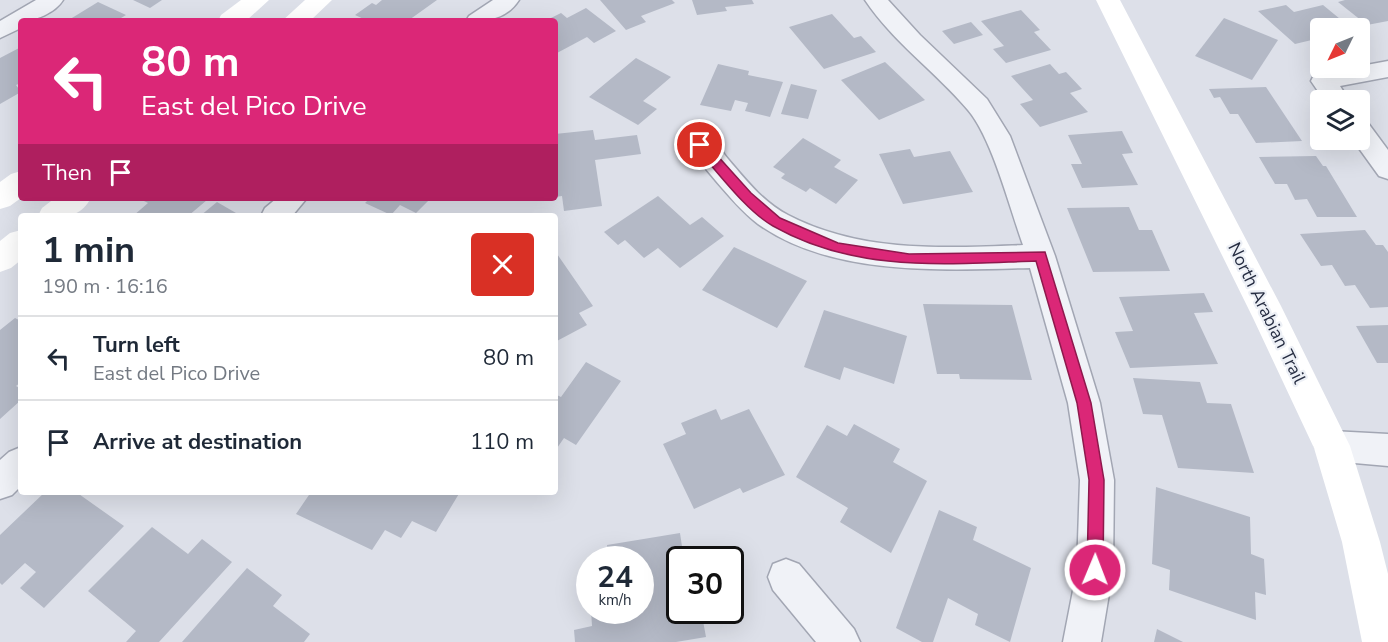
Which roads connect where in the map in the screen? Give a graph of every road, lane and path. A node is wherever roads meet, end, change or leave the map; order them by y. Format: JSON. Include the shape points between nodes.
{"nodes":[{"id":1,"x":52,"y":0,"type":"edge"},
{"id":2,"x":257,"y":0,"type":"edge"},
{"id":3,"x":320,"y":0,"type":"edge"},
{"id":4,"x":508,"y":0,"type":"edge"},
{"id":5,"x":876,"y":0,"type":"edge"},
{"id":6,"x":1108,"y":0,"type":"edge"},
{"id":7,"x":22,"y":18,"type":"edge"},
{"id":8,"x":234,"y":18,"type":"edge"},
{"id":9,"x":298,"y":18,"type":"edge"},
{"id":10,"x":481,"y":18,"type":"edge"},
{"id":11,"x":18,"y":20,"type":"edge"},
{"id":12,"x":0,"y":31,"type":"edge"},
{"id":13,"x":1388,"y":69,"type":"edge"},
{"id":14,"x":1330,"y":90,"type":"edge"},
{"id":15,"x":1370,"y":144,"type":"edge"},
{"id":16,"x":700,"y":145,"type":"dead end"},
{"id":17,"x":1388,"y":168,"type":"edge"},
{"id":18,"x":18,"y":184,"type":"edge"},
{"id":19,"x":0,"y":198,"type":"edge"},
{"id":20,"x":72,"y":201,"type":"edge"},
{"id":21,"x":291,"y":201,"type":"edge"},
{"id":22,"x":57,"y":213,"type":"edge"},
{"id":23,"x":278,"y":213,"type":"edge"},
{"id":24,"x":18,"y":244,"type":"edge"},
{"id":25,"x":1041,"y":256,"type":"junction"},
{"id":26,"x":0,"y":259,"type":"edge"},
{"id":27,"x":1332,"y":446,"type":"junction"},
{"id":28,"x":1388,"y":450,"type":"edge"},
{"id":29,"x":18,"y":466,"type":"edge"},
{"id":30,"x":0,"y":483,"type":"edge"},
{"id":31,"x":786,"y":577,"type":"dead end"},
{"id":32,"x":841,"y":642,"type":"edge"},
{"id":33,"x":1082,"y":642,"type":"edge"},
{"id":34,"x":1383,"y":642,"type":"edge"}],
"edges":[{"from":1,"to":7,"type":"street"},
{"from":2,"to":8,"type":"street"},
{"from":3,"to":9,"type":"street"},
{"from":4,"to":10,"type":"street"},
{"from":5,"to":25,"type":"street","via":[[978,105],[997,136]]},
{"from":6,"to":27,"type":"street","name":"North Arabian Trail"},
{"from":11,"to":12,"type":"street"},
{"from":13,"to":14,"type":"street","via":[[1323,81]]},
{"from":15,"to":17,"type":"street"},
{"from":16,"to":25,"type":"street","via":[[776,222],[836,248],[909,259]]},
{"from":18,"to":19,"type":"street"},
{"from":20,"to":22,"type":"street"},
{"from":21,"to":23,"type":"street"},
{"from":24,"to":26,"type":"street"},
{"from":25,"to":33,"type":"street","via":[[1084,403],[1097,480],[1095,570]]},
{"from":27,"to":28,"type":"street"},
{"from":27,"to":34,"type":"street","name":"North Arabian Trail","via":[[1361,542]]},
{"from":29,"to":30,"type":"street"},
{"from":31,"to":32,"type":"street"}]}
